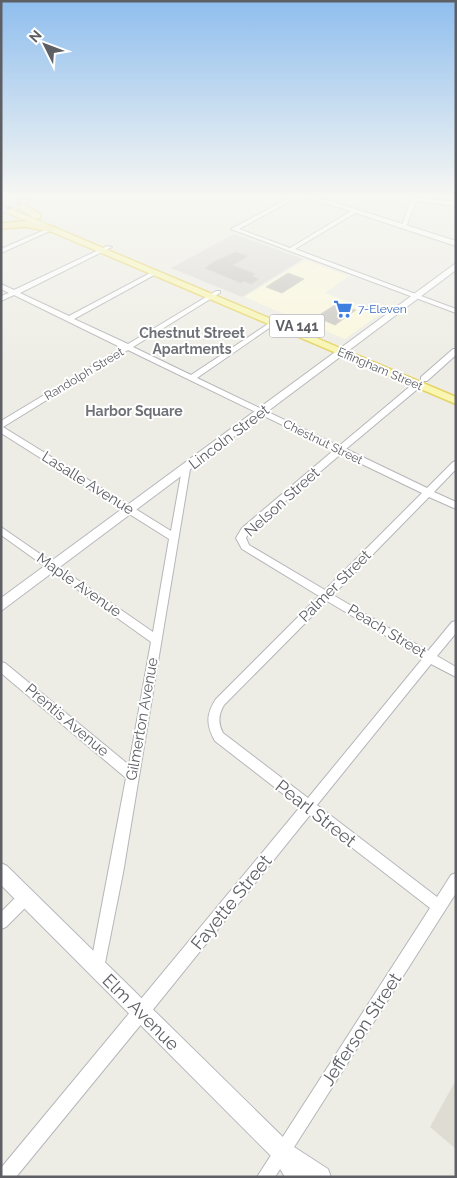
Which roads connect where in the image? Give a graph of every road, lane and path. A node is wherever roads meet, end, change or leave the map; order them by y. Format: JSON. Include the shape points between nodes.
{"nodes":[{"id":1,"x":99,"y":252,"type":"edge"},
{"id":2,"x":111,"y":252,"type":"edge"},
{"id":3,"x":112,"y":252,"type":"edge"},
{"id":4,"x":295,"y":252,"type":"edge"},
{"id":5,"x":456,"y":266,"type":"edge"},
{"id":6,"x":154,"y":273,"type":"junction"},
{"id":7,"x":1,"y":286,"type":"edge"},
{"id":8,"x":15,"y":293,"type":"junction"},
{"id":9,"x":214,"y":295,"type":"junction"},
{"id":10,"x":417,"y":296,"type":"junction"},
{"id":11,"x":1,"y":299,"type":"edge"},
{"id":12,"x":456,"y":311,"type":"edge"},
{"id":13,"x":68,"y":319,"type":"junction"},
{"id":14,"x":273,"y":323,"type":"junction"},
{"id":15,"x":127,"y":347,"type":"junction"},
{"id":16,"x":345,"y":350,"type":"junction"},
{"id":17,"x":456,"y":351,"type":"edge"},
{"id":18,"x":192,"y":378,"type":"junction"},
{"id":19,"x":421,"y":382,"type":"junction"},
{"id":20,"x":456,"y":392,"type":"edge"},
{"id":21,"x":456,"y":401,"type":"edge"},
{"id":22,"x":262,"y":412,"type":"junction"},
{"id":23,"x":1,"y":425,"type":"edge"},
{"id":24,"x":1,"y":429,"type":"edge"},
{"id":25,"x":340,"y":450,"type":"junction"},
{"id":26,"x":456,"y":464,"type":"edge"},
{"id":27,"x":186,"y":469,"type":"junction"},
{"id":28,"x":428,"y":492,"type":"junction"},
{"id":29,"x":456,"y":506,"type":"edge"},
{"id":30,"x":130,"y":510,"type":"junction"},
{"id":31,"x":1,"y":530,"type":"edge"},
{"id":32,"x":174,"y":538,"type":"junction"},
{"id":33,"x":242,"y":543,"type":"joint"},
{"id":34,"x":53,"y":567,"type":"junction"},
{"id":35,"x":326,"y":595,"type":"junction"},
{"id":36,"x":1,"y":606,"type":"edge"},
{"id":37,"x":456,"y":625,"type":"edge"},
{"id":38,"x":156,"y":640,"type":"junction"},
{"id":39,"x":430,"y":657,"type":"junction"},
{"id":40,"x":1,"y":666,"type":"edge"},
{"id":41,"x":456,"y":673,"type":"edge"},
{"id":42,"x":215,"y":708,"type":"joint"},
{"id":43,"x":132,"y":775,"type":"junction"},
{"id":44,"x":308,"y":807,"type":"junction"},
{"id":45,"x":1,"y":872,"type":"edge"},
{"id":46,"x":456,"y":880,"type":"edge"},
{"id":47,"x":26,"y":897,"type":"junction"},
{"id":48,"x":439,"y":906,"type":"junction"},
{"id":49,"x":1,"y":922,"type":"edge"},
{"id":50,"x":97,"y":968,"type":"junction"},
{"id":51,"x":142,"y":1012,"type":"junction"},
{"id":52,"x":282,"y":1151,"type":"junction"},
{"id":53,"x":5,"y":1177,"type":"edge"},
{"id":54,"x":265,"y":1177,"type":"edge"},
{"id":55,"x":299,"y":1177,"type":"edge"},
{"id":56,"x":320,"y":1177,"type":"edge"}],
"edges":[{"from":1,"to":8,"type":"street"},
{"from":2,"to":6,"type":"main road","name":"Effingham Street","number":"VA 141"},
{"from":3,"to":9,"type":"main road","name":"Effingham Street","number":"VA 141"},
{"from":4,"to":10,"type":"street"},
{"from":5,"to":10,"type":"street","name":"Lincoln Street"},
{"from":6,"to":9,"type":"main road","name":"Effingham Street","number":"VA 141"},
{"from":6,"to":13,"type":"street"},
{"from":7,"to":8,"type":"street","name":"Chestnut Street"},
{"from":8,"to":11,"type":"street"},
{"from":8,"to":13,"type":"street","name":"Chestnut Street"},
{"from":9,"to":14,"type":"main road","name":"Effingham Street","number":"VA 141"},
{"from":9,"to":15,"type":"street","name":"Randolph Street"},
{"from":9,"to":16,"type":"main road","name":"Effingham Street","number":"VA 141"},
{"from":10,"to":12,"type":"street"},
{"from":10,"to":16,"type":"street","name":"Lincoln Street"},
{"from":13,"to":15,"type":"street","name":"Chestnut Street"},
{"from":14,"to":16,"type":"main road","name":"Effingham Street","number":"VA 141"},
{"from":14,"to":18,"type":"street"},
{"from":15,"to":18,"type":"street","name":"Chestnut Street"},
{"from":15,"to":23,"type":"street","name":"Randolph Street"},
{"from":16,"to":19,"type":"main road","name":"Effingham Street","number":"VA 141"},
{"from":16,"to":22,"type":"street","name":"Lincoln Street"},
{"from":17,"to":19,"type":"street","name":"Nelson Street"},
{"from":18,"to":22,"type":"street","name":"Chestnut Street"},
{"from":19,"to":20,"type":"main road","name":"Effingham Street","number":"VA 141"},
{"from":19,"to":21,"type":"main road","name":"Effingham Street","number":"VA 141"},
{"from":19,"to":25,"type":"street","name":"Nelson Street"},
{"from":22,"to":25,"type":"street","name":"Chestnut Street"},
{"from":22,"to":27,"type":"street","name":"Lincoln Street"},
{"from":24,"to":30,"type":"street","name":"Lasalle Avenue"},
{"from":25,"to":28,"type":"street","name":"Chestnut Street"},
{"from":25,"to":33,"type":"street","name":"Nelson Street","via":[[245,530]]},
{"from":26,"to":28,"type":"street","name":"Palmer Street"},
{"from":27,"to":30,"type":"street","name":"Lincoln Street"},
{"from":27,"to":32,"type":"street","name":"Gilmerton Avenue"},
{"from":28,"to":29,"type":"street","name":"Chestnut Street"},
{"from":28,"to":35,"type":"street","name":"Palmer Street"},
{"from":30,"to":32,"type":"street","name":"Lasalle Avenue"},
{"from":30,"to":34,"type":"street","name":"Lincoln Street"},
{"from":31,"to":34,"type":"street","name":"Maple Avenue"},
{"from":32,"to":38,"type":"street","name":"Gilmerton Avenue"},
{"from":33,"to":35,"type":"street","name":"Peach Street"},
{"from":34,"to":36,"type":"street","name":"Lincoln Street"},
{"from":34,"to":38,"type":"street","name":"Maple Avenue"},
{"from":35,"to":39,"type":"street","name":"Peach Street"},
{"from":35,"to":42,"type":"street","name":"Palmer Street"},
{"from":37,"to":39,"type":"street","name":"Fayette Street"},
{"from":38,"to":43,"type":"street","name":"Gilmerton Avenue"},
{"from":39,"to":41,"type":"street","name":"Peach Street"},
{"from":39,"to":44,"type":"street","name":"Fayette Street"},
{"from":40,"to":43,"type":"street","name":"Prentis Avenue"},
{"from":42,"to":44,"type":"street","name":"Pearl Street","via":[[212,724],[219,737]]},
{"from":43,"to":50,"type":"street","name":"Gilmerton Avenue"},
{"from":44,"to":48,"type":"street","name":"Pearl Street"},
{"from":44,"to":51,"type":"street","name":"Fayette Street"},
{"from":45,"to":47,"type":"street","name":"Elm Avenue"},
{"from":46,"to":48,"type":"street","name":"Jefferson Street"},
{"from":47,"to":49,"type":"street"},
{"from":47,"to":50,"type":"street","name":"Elm Avenue"},
{"from":48,"to":52,"type":"street","name":"Jefferson Street"},
{"from":50,"to":51,"type":"street","name":"Elm Avenue"},
{"from":51,"to":52,"type":"street","name":"Elm Avenue"},
{"from":51,"to":53,"type":"street","name":"Fayette Street"},
{"from":52,"to":54,"type":"street","name":"Jefferson Street"},
{"from":52,"to":55,"type":"street","name":"Elm Avenue"},
{"from":52,"to":56,"type":"street","name":"Elm Avenue"}]}
